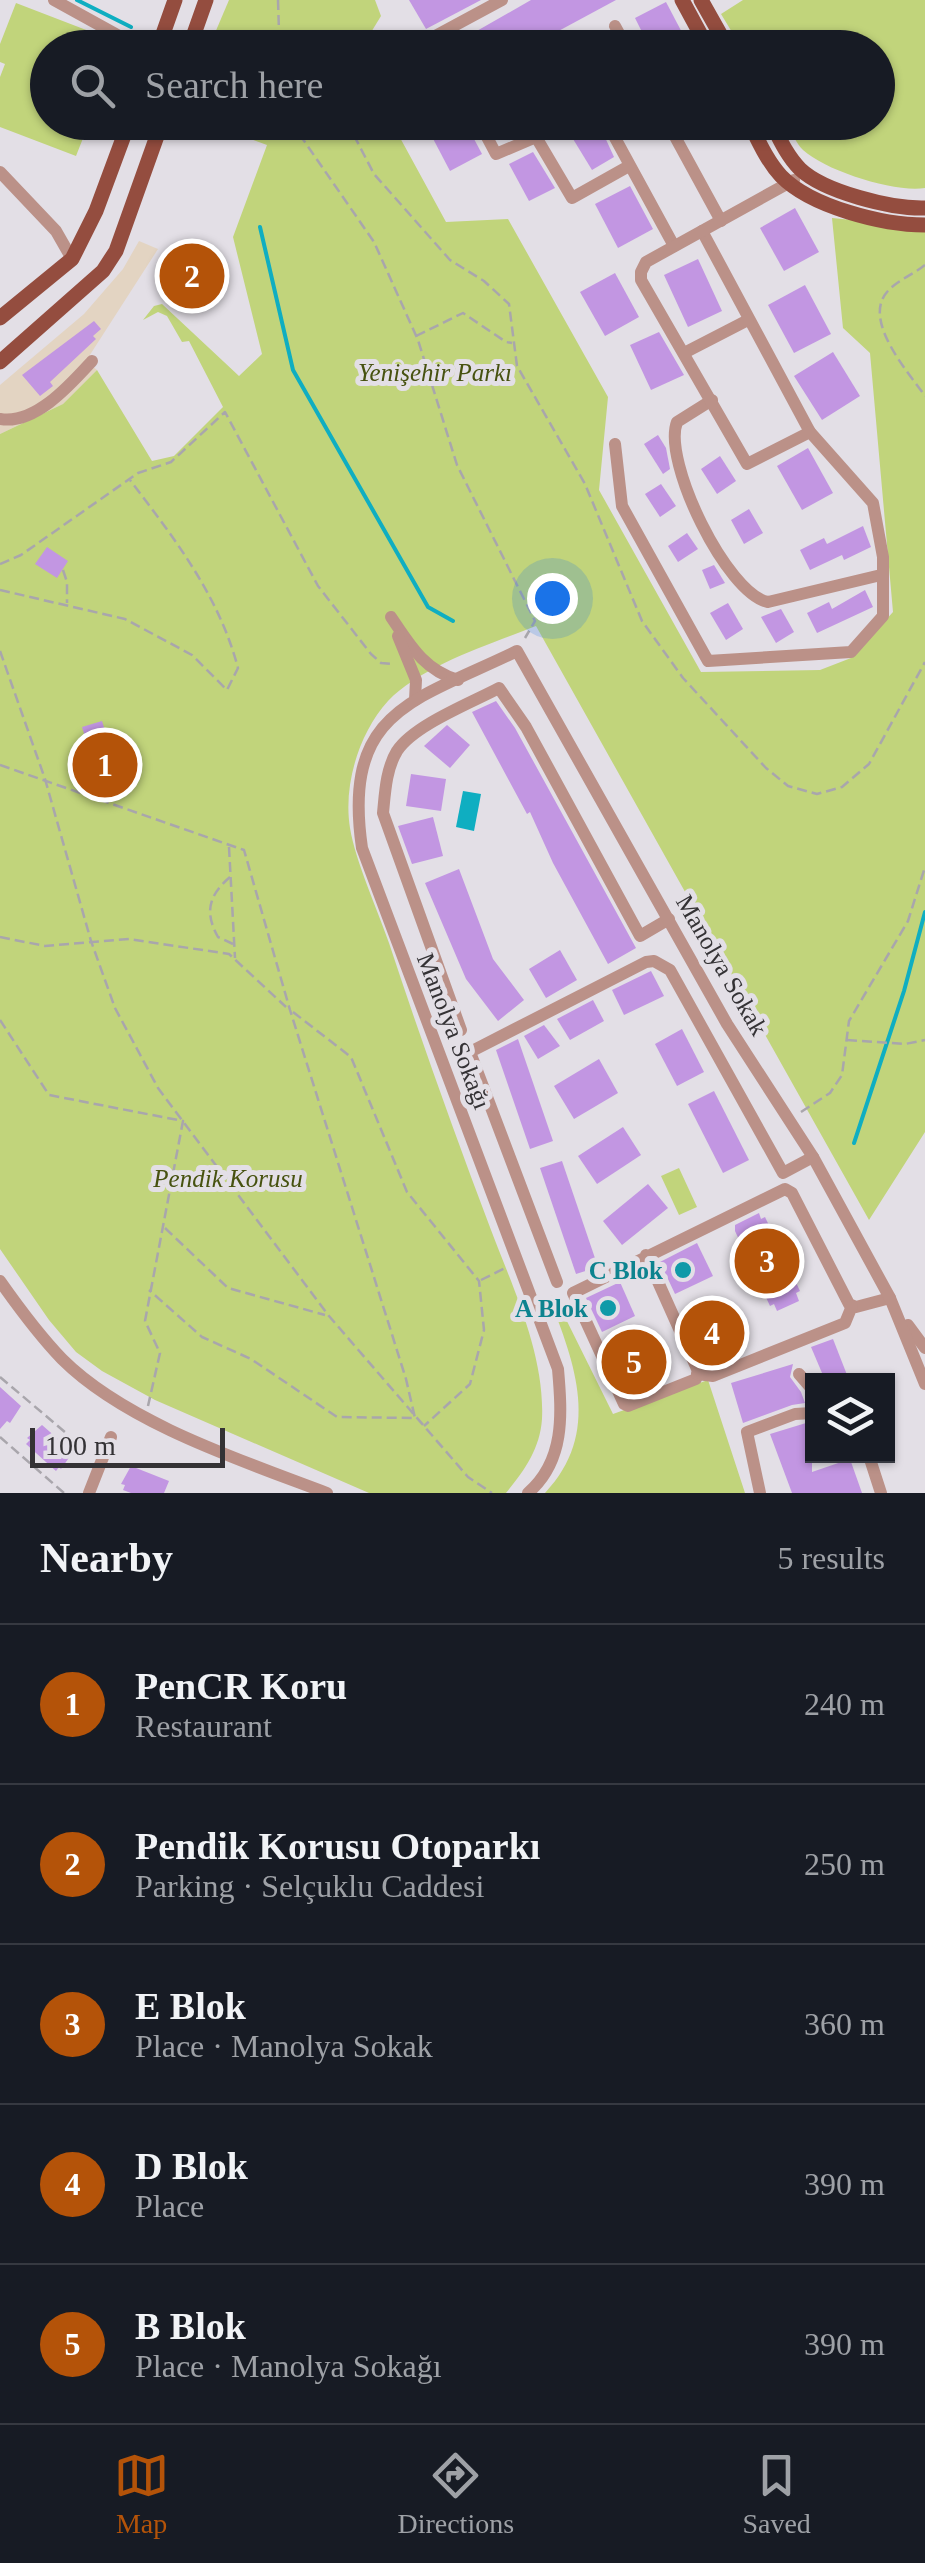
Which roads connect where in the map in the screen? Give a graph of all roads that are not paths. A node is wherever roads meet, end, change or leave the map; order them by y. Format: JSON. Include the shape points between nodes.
{"nodes":[{"id":1,"x":54,"y":0,"type":"edge"},
{"id":2,"x":176,"y":0,"type":"edge"},
{"id":3,"x":206,"y":0,"type":"edge"},
{"id":4,"x":502,"y":0,"type":"edge"},
{"id":5,"x":682,"y":0,"type":"edge"},
{"id":6,"x":701,"y":0,"type":"edge"},
{"id":7,"x":615,"y":26,"type":"dead end"},
{"id":8,"x":108,"y":30,"type":"edge"},
{"id":9,"x":165,"y":30,"type":"edge"},
{"id":10,"x":195,"y":30,"type":"edge"},
{"id":11,"x":446,"y":30,"type":"edge"},
{"id":12,"x":617,"y":30,"type":"edge"},
{"id":13,"x":698,"y":30,"type":"edge"},
{"id":14,"x":718,"y":30,"type":"edge"},
{"id":15,"x":122,"y":140,"type":"edge"},
{"id":16,"x":156,"y":140,"type":"edge"},
{"id":17,"x":489,"y":140,"type":"edge"},
{"id":18,"x":529,"y":140,"type":"edge"},
{"id":19,"x":538,"y":140,"type":"edge"},
{"id":20,"x":617,"y":140,"type":"edge"},
{"id":21,"x":677,"y":140,"type":"edge"},
{"id":22,"x":759,"y":140,"type":"edge"},
{"id":23,"x":782,"y":140,"type":"edge"},
{"id":24,"x":630,"y":166,"type":"junction"},
{"id":25,"x":802,"y":171,"type":"junction"},
{"id":26,"x":0,"y":172,"type":"edge"},
{"id":27,"x":790,"y":184,"type":"junction"},
{"id":28,"x":925,"y":208,"type":"edge"},
{"id":29,"x":721,"y":221,"type":"junction"},
{"id":30,"x":925,"y":225,"type":"edge"},
{"id":31,"x":702,"y":231,"type":"junction"},
{"id":32,"x":674,"y":246,"type":"junction"},
{"id":33,"x":72,"y":259,"type":"junction"},
{"id":34,"x":0,"y":318,"type":"edge"},
{"id":35,"x":748,"y":320,"type":"junction"},
{"id":36,"x":684,"y":353,"type":"junction"},
{"id":37,"x":0,"y":362,"type":"edge"},
{"id":38,"x":92,"y":362,"type":"dead end"},
{"id":39,"x":712,"y":400,"type":"junction"},
{"id":40,"x":0,"y":419,"type":"edge"},
{"id":41,"x":810,"y":432,"type":"junction"},
{"id":42,"x":614,"y":444,"type":"dead end"},
{"id":43,"x":881,"y":575,"type":"junction"},
{"id":44,"x":518,"y":651,"type":"joint"},
{"id":45,"x":458,"y":680,"type":"junction"},
{"id":46,"x":416,"y":700,"type":"junction"},
{"id":47,"x":670,"y":919,"type":"junction"},
{"id":48,"x":462,"y":1030,"type":"dead end"},
{"id":49,"x":812,"y":1158,"type":"junction"},
{"id":50,"x":646,"y":1256,"type":"junction"},
{"id":51,"x":0,"y":1281,"type":"edge"},
{"id":52,"x":557,"y":1282,"type":"dead end"},
{"id":53,"x":890,"y":1298,"type":"junction"},
{"id":54,"x":852,"y":1306,"type":"junction"},
{"id":55,"x":925,"y":1348,"type":"edge"},
{"id":56,"x":697,"y":1374,"type":"junction"},
{"id":57,"x":799,"y":1374,"type":"dead end"},
{"id":58,"x":805,"y":1381,"type":"edge"},
{"id":59,"x":925,"y":1384,"type":"edge"},
{"id":60,"x":805,"y":1413,"type":"edge"},
{"id":61,"x":111,"y":1437,"type":"dead end"},
{"id":62,"x":871,"y":1463,"type":"edge"},
{"id":63,"x":90,"y":1493,"type":"edge"},
{"id":64,"x":327,"y":1493,"type":"edge"},
{"id":65,"x":528,"y":1493,"type":"edge"},
{"id":66,"x":760,"y":1493,"type":"edge"},
{"id":67,"x":882,"y":1493,"type":"edge"}],
"edges":[{"from":1,"to":8,"type":"street"},
{"from":2,"to":9,"type":"main road"},
{"from":3,"to":10,"type":"main road"},
{"from":4,"to":11,"type":"street"},
{"from":5,"to":13,"type":"main road"},
{"from":6,"to":14,"type":"main road"},
{"from":7,"to":12,"type":"street"},
{"from":15,"to":33,"type":"main road"},
{"from":16,"to":37,"type":"main road","via":[[103,271]]},
{"from":17,"to":18,"type":"street","via":[[496,154]]},
{"from":19,"to":24,"type":"street","via":[[572,198]]},
{"from":20,"to":24,"type":"street"},
{"from":21,"to":29,"type":"street"},
{"from":22,"to":27,"type":"main road"},
{"from":23,"to":25,"type":"main road"},
{"from":24,"to":32,"type":"street"},
{"from":25,"to":27,"type":"street"},
{"from":25,"to":28,"type":"main road","via":[[855,195]]},
{"from":26,"to":33,"type":"street","via":[[56,231]]},
{"from":27,"to":29,"type":"street"},
{"from":27,"to":30,"type":"main road","via":[[865,216]]},
{"from":29,"to":31,"type":"street"},
{"from":31,"to":32,"type":"street"},
{"from":31,"to":35,"type":"street"},
{"from":32,"to":36,"type":"street","via":[[641,272]]},
{"from":33,"to":34,"type":"main road"},
{"from":35,"to":36,"type":"street"},
{"from":35,"to":41,"type":"street"},
{"from":36,"to":39,"type":"street"},
{"from":38,"to":40,"type":"street","via":[[41,407],[12,421]]},
{"from":39,"to":41,"type":"street","via":[[747,464]]},
{"from":39,"to":43,"type":"street","via":[[678,422],[674,438],[692,506],[740,582],[768,602]]},
{"from":41,"to":43,"type":"street","via":[[873,503]]},
{"from":42,"to":43,"type":"street","via":[[622,506],[708,661],[851,652],[883,616]]},
{"from":44,"to":45,"type":"street","name":"Manolya Sokağı"},
{"from":44,"to":47,"type":"street","name":"Manolya Sokak"},
{"from":45,"to":46,"type":"street","name":"Manolya Sokağı"},
{"from":45,"to":46,"type":"street","via":[[420,659],[390,617],[416,680]]},
{"from":46,"to":65,"type":"street","name":"Manolya Sokağı","via":[[384,722],[372,740],[357,818],[441,1066],[558,1369],[560,1435],[553,1462]]},
{"from":47,"to":48,"type":"street","via":[[640,936],[499,688],[411,736],[396,752],[385,793],[383,814]]},
{"from":47,"to":49,"type":"street","name":"Manolya Sokak"},
{"from":49,"to":52,"type":"street","via":[[783,1172],[670,970],[646,962],[470,1052]]},
{"from":49,"to":53,"type":"street","name":"Manolya Sokak"},
{"from":50,"to":54,"type":"street","via":[[790,1190]]},
{"from":50,"to":56,"type":"street"},
{"from":50,"to":56,"type":"street","via":[[575,1290],[573,1298],[626,1405]]},
{"from":51,"to":64,"type":"street","via":[[64,1361],[94,1385],[224,1454]]},
{"from":53,"to":54,"type":"street"},
{"from":53,"to":55,"type":"street","name":"Manolya Sokak"},
{"from":53,"to":59,"type":"street","name":"Manolya Sokak"},
{"from":54,"to":56,"type":"street","via":[[845,1323],[716,1375]]},
{"from":57,"to":58,"type":"street"},
{"from":60,"to":66,"type":"street","via":[[752,1428],[746,1437]]},
{"from":61,"to":63,"type":"street"},
{"from":62,"to":67,"type":"street"}]}
